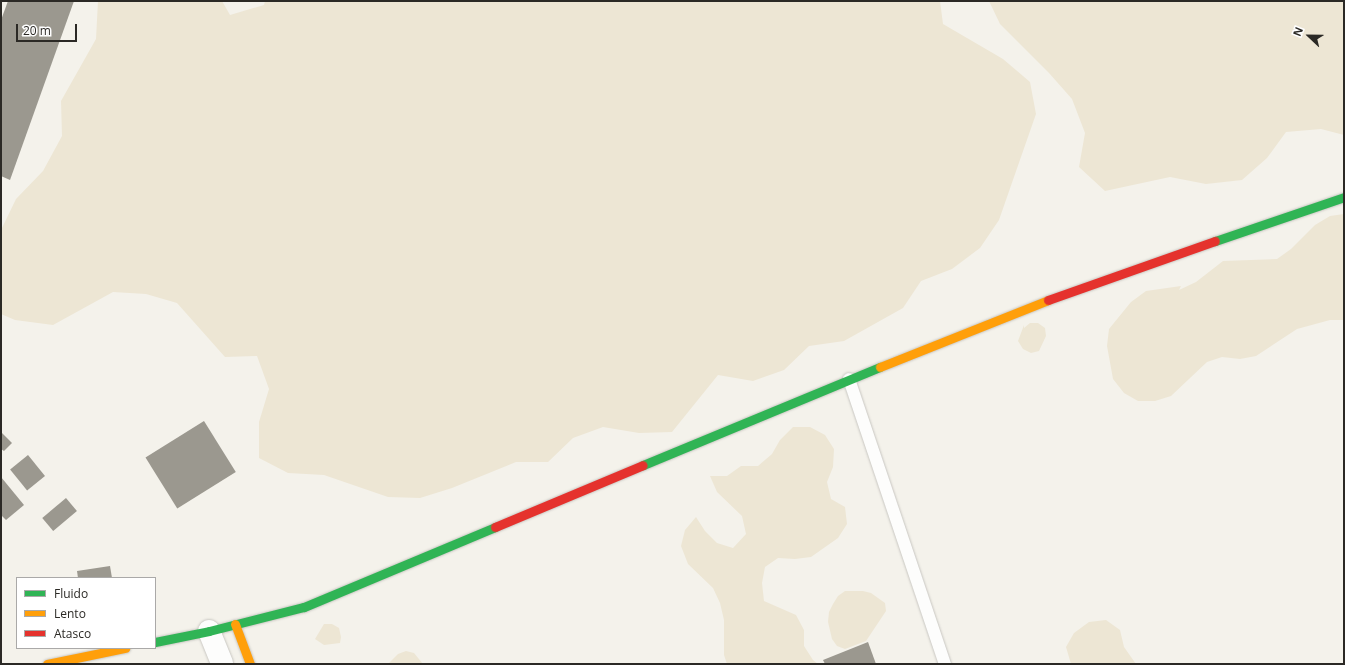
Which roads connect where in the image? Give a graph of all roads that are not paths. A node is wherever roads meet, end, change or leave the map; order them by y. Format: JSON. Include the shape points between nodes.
{"nodes":[{"id":1,"x":1344,"y":197,"type":"edge"},
{"id":2,"x":848,"y":379,"type":"junction"},
{"id":3,"x":235,"y":624,"type":"junction"},
{"id":4,"x":209,"y":631,"type":"junction"},
{"id":5,"x":156,"y":642,"type":"edge"},
{"id":6,"x":120,"y":649,"type":"edge"},
{"id":7,"x":47,"y":664,"type":"edge"},
{"id":8,"x":222,"y":664,"type":"edge"},
{"id":9,"x":250,"y":664,"type":"edge"},
{"id":10,"x":945,"y":664,"type":"edge"}],
"edges":[{"from":1,"to":2,"type":"street","via":[[1050,299]]},
{"from":2,"to":3,"type":"street","via":[[304,607]]},
{"from":2,"to":10,"type":"lane"},
{"from":3,"to":4,"type":"street"},
{"from":3,"to":9,"type":"street"},
{"from":4,"to":5,"type":"street"},
{"from":4,"to":8,"type":"street"},
{"from":6,"to":7,"type":"street"}]}
